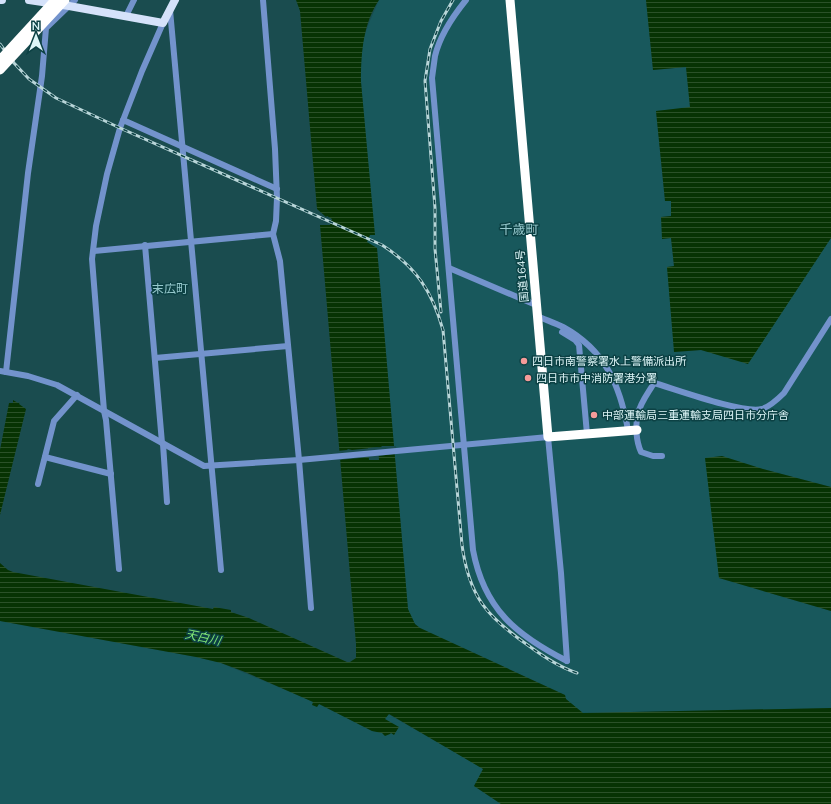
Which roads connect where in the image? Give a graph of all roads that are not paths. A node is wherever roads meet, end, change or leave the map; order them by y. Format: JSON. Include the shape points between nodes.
{"nodes":[{"id":1,"x":29,"y":0,"type":"edge"},
{"id":2,"x":55,"y":0,"type":"edge"},
{"id":3,"x":134,"y":0,"type":"edge"},
{"id":4,"x":175,"y":0,"type":"edge"},
{"id":5,"x":263,"y":0,"type":"edge"},
{"id":6,"x":466,"y":0,"type":"edge"},
{"id":7,"x":510,"y":0,"type":"edge"},
{"id":8,"x":45,"y":1,"type":"edge"},
{"id":9,"x":69,"y":2,"type":"edge"},
{"id":10,"x":170,"y":10,"type":"junction"},
{"id":11,"x":126,"y":16,"type":"junction"},
{"id":12,"x":163,"y":23,"type":"junction"},
{"id":13,"x":0,"y":60,"type":"edge"},
{"id":14,"x":0,"y":70,"type":"edge"},
{"id":15,"x":123,"y":120,"type":"junction"},
{"id":16,"x":183,"y":146,"type":"junction"},
{"id":17,"x":277,"y":189,"type":"junction"},
{"id":18,"x":273,"y":234,"type":"junction"},
{"id":19,"x":192,"y":241,"type":"junction"},
{"id":20,"x":145,"y":245,"type":"junction"},
{"id":21,"x":94,"y":250,"type":"junction"},
{"id":22,"x":449,"y":268,"type":"junction"},
{"id":23,"x":536,"y":305,"type":"junction"},
{"id":24,"x":537,"y":318,"type":"junction"},
{"id":25,"x":831,"y":320,"type":"edge"},
{"id":26,"x":288,"y":346,"type":"junction"},
{"id":27,"x":202,"y":354,"type":"junction"},
{"id":28,"x":155,"y":358,"type":"junction"},
{"id":29,"x":3,"y":371,"type":"edge"},
{"id":30,"x":77,"y":395,"type":"junction"},
{"id":31,"x":104,"y":411,"type":"junction"},
{"id":32,"x":632,"y":430,"type":"junction"},
{"id":33,"x":587,"y":434,"type":"junction"},
{"id":34,"x":548,"y":438,"type":"junction"},
{"id":35,"x":162,"y":443,"type":"junction"},
{"id":36,"x":464,"y":444,"type":"junction"},
{"id":37,"x":662,"y":456,"type":"dead end"},
{"id":38,"x":45,"y":457,"type":"junction"},
{"id":39,"x":299,"y":460,"type":"junction"},
{"id":40,"x":212,"y":466,"type":"junction"},
{"id":41,"x":111,"y":474,"type":"junction"},
{"id":42,"x":38,"y":484,"type":"dead end"},
{"id":43,"x":167,"y":502,"type":"dead end"},
{"id":44,"x":120,"y":569,"type":"dead end"},
{"id":45,"x":221,"y":570,"type":"dead end"},
{"id":46,"x":311,"y":608,"type":"dead end"}],
"edges":[{"from":1,"to":8,"type":"main road"},
{"from":2,"to":13,"type":"highway","bridge":true},
{"from":3,"to":11,"type":"street"},
{"from":4,"to":10,"type":"main road"},
{"from":5,"to":17,"type":"street"},
{"from":6,"to":22,"type":"street","via":[[444,33],[435,54],[432,78]]},
{"from":7,"to":23,"type":"highway","name":"国道164号"},
{"from":8,"to":9,"type":"main road"},
{"from":9,"to":11,"type":"main road"},
{"from":9,"to":14,"type":"highway","bridge":true},
{"from":9,"to":29,"type":"street","via":[[46,28],[42,76]]},
{"from":10,"to":12,"type":"main road"},
{"from":10,"to":16,"type":"street"},
{"from":11,"to":12,"type":"main road"},
{"from":12,"to":15,"type":"street"},
{"from":15,"to":16,"type":"street"},
{"from":15,"to":21,"type":"street","via":[[103,192]]},
{"from":16,"to":17,"type":"street"},
{"from":16,"to":19,"type":"street"},
{"from":17,"to":18,"type":"street"},
{"from":18,"to":19,"type":"street"},
{"from":18,"to":26,"type":"street","via":[[280,261]]},
{"from":19,"to":20,"type":"street"},
{"from":19,"to":27,"type":"street"},
{"from":20,"to":21,"type":"street"},
{"from":20,"to":28,"type":"street"},
{"from":21,"to":31,"type":"street","via":[[92,259]]},
{"from":22,"to":23,"type":"street"},
{"from":22,"to":36,"type":"street"},
{"from":23,"to":24,"type":"highway","name":"国道164号"},
{"from":24,"to":32,"type":"street","via":[[575,335],[601,359],[620,395]]},
{"from":24,"to":33,"type":"street","via":[[562,331],[579,345]]},
{"from":24,"to":34,"type":"highway","name":"国道164号"},
{"from":25,"to":32,"type":"street","via":[[776,402],[763,409],[754,410],[714,401],[654,382]]},
{"from":26,"to":27,"type":"street"},
{"from":26,"to":39,"type":"street"},
{"from":27,"to":28,"type":"street"},
{"from":27,"to":40,"type":"street"},
{"from":28,"to":35,"type":"street"},
{"from":29,"to":30,"type":"street","via":[[41,379]]},
{"from":30,"to":31,"type":"street"},
{"from":30,"to":38,"type":"street","via":[[54,421]]},
{"from":31,"to":35,"type":"street"},
{"from":31,"to":41,"type":"street"},
{"from":32,"to":33,"type":"highway"},
{"from":32,"to":37,"type":"street","via":[[641,452]]},
{"from":33,"to":34,"type":"highway"},
{"from":34,"to":36,"type":"street"},
{"from":34,"to":36,"type":"street","via":[[568,661],[511,624],[486,592],[473,550]]},
{"from":35,"to":40,"type":"street","via":[[204,466]]},
{"from":35,"to":43,"type":"street"},
{"from":36,"to":39,"type":"street"},
{"from":38,"to":41,"type":"street"},
{"from":38,"to":42,"type":"street"},
{"from":39,"to":40,"type":"street"},
{"from":39,"to":46,"type":"street"},
{"from":40,"to":45,"type":"street"},
{"from":41,"to":44,"type":"street"}]}
